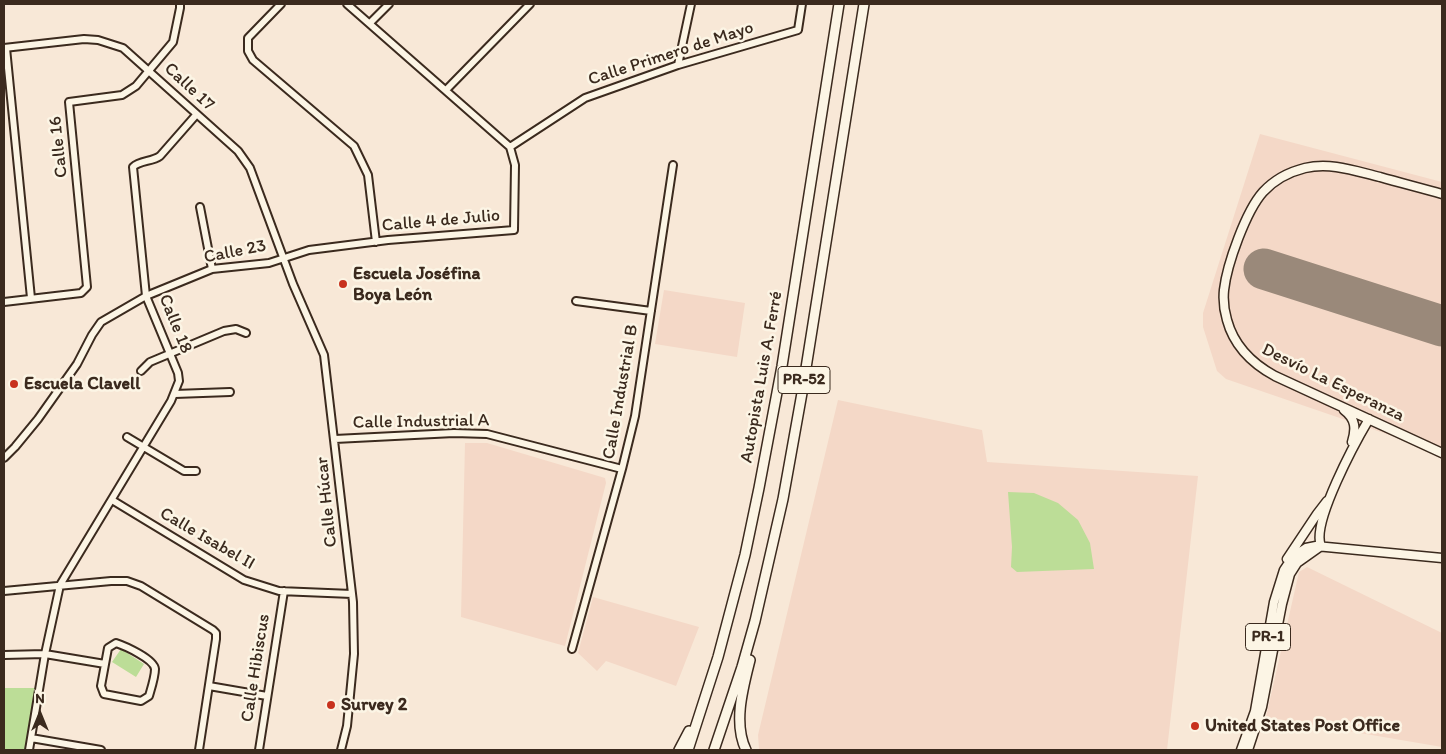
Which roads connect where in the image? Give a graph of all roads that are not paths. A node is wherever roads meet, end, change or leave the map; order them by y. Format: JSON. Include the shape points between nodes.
{"nodes":[{"id":1,"x":180,"y":4,"type":"edge"},
{"id":2,"x":281,"y":4,"type":"edge"},
{"id":3,"x":347,"y":4,"type":"edge"},
{"id":4,"x":389,"y":4,"type":"edge"},
{"id":5,"x":530,"y":4,"type":"edge"},
{"id":6,"x":691,"y":4,"type":"edge"},
{"id":7,"x":802,"y":4,"type":"edge"},
{"id":8,"x":839,"y":4,"type":"edge"},
{"id":9,"x":864,"y":4,"type":"edge"},
{"id":10,"x":370,"y":23,"type":"junction"},
{"id":11,"x":5,"y":48,"type":"edge"},
{"id":12,"x":678,"y":65,"type":"junction"},
{"id":13,"x":149,"y":70,"type":"junction"},
{"id":14,"x":446,"y":90,"type":"junction"},
{"id":15,"x":196,"y":115,"type":"junction"},
{"id":16,"x":510,"y":147,"type":"junction"},
{"id":17,"x":673,"y":165,"type":"dead end"},
{"id":18,"x":1442,"y":194,"type":"edge"},
{"id":19,"x":200,"y":207,"type":"dead end"},
{"id":20,"x":376,"y":242,"type":"junction"},
{"id":21,"x":282,"y":257,"type":"junction"},
{"id":22,"x":212,"y":269,"type":"junction"},
{"id":23,"x":146,"y":296,"type":"junction"},
{"id":24,"x":31,"y":298,"type":"junction"},
{"id":25,"x":576,"y":301,"type":"dead end"},
{"id":26,"x":4,"y":302,"type":"edge"},
{"id":27,"x":651,"y":311,"type":"junction"},
{"id":28,"x":246,"y":332,"type":"dead end"},
{"id":29,"x":171,"y":353,"type":"junction"},
{"id":30,"x":141,"y":371,"type":"dead end"},
{"id":31,"x":230,"y":392,"type":"dead end"},
{"id":32,"x":175,"y":394,"type":"junction"},
{"id":33,"x":1335,"y":403,"type":"junction"},
{"id":34,"x":1369,"y":419,"type":"junction"},
{"id":35,"x":127,"y":437,"type":"dead end"},
{"id":36,"x":335,"y":439,"type":"junction"},
{"id":37,"x":144,"y":448,"type":"junction"},
{"id":38,"x":1350,"y":451,"type":"junction"},
{"id":39,"x":1442,"y":453,"type":"edge"},
{"id":40,"x":4,"y":458,"type":"edge"},
{"id":41,"x":622,"y":469,"type":"junction"},
{"id":42,"x":196,"y":472,"type":"dead end"},
{"id":43,"x":1330,"y":497,"type":"junction"},
{"id":44,"x":112,"y":500,"type":"junction"},
{"id":45,"x":1321,"y":546,"type":"junction"},
{"id":46,"x":1442,"y":558,"type":"edge"},
{"id":47,"x":1286,"y":565,"type":"junction"},
{"id":48,"x":60,"y":585,"type":"junction"},
{"id":49,"x":4,"y":591,"type":"edge"},
{"id":50,"x":284,"y":591,"type":"junction"},
{"id":51,"x":352,"y":594,"type":"junction"},
{"id":52,"x":755,"y":621,"type":"junction"},
{"id":53,"x":572,"y":649,"type":"dead end"},
{"id":54,"x":45,"y":654,"type":"junction"},
{"id":55,"x":4,"y":655,"type":"edge"},
{"id":56,"x":718,"y":657,"type":"junction"},
{"id":57,"x":105,"y":664,"type":"junction"},
{"id":58,"x":209,"y":686,"type":"junction"},
{"id":59,"x":267,"y":696,"type":"junction"},
{"id":60,"x":31,"y":738,"type":"junction"},
{"id":61,"x":1240,"y":748,"type":"edge"},
{"id":62,"x":30,"y":750,"type":"edge"},
{"id":63,"x":101,"y":750,"type":"edge"},
{"id":64,"x":200,"y":750,"type":"edge"},
{"id":65,"x":259,"y":750,"type":"edge"},
{"id":66,"x":341,"y":750,"type":"edge"},
{"id":67,"x":679,"y":750,"type":"edge"},
{"id":68,"x":688,"y":750,"type":"edge"},
{"id":69,"x":714,"y":750,"type":"edge"},
{"id":70,"x":746,"y":750,"type":"edge"},
{"id":71,"x":1248,"y":750,"type":"edge"}],
"edges":[{"from":1,"to":13,"type":"street","via":[[173,42]]},
{"from":2,"to":20,"type":"street","via":[[248,38],[248,51],[252,60],[354,146],[368,175]]},
{"from":3,"to":10,"type":"street"},
{"from":4,"to":10,"type":"street"},
{"from":5,"to":14,"type":"street"},
{"from":6,"to":12,"type":"street"},
{"from":7,"to":12,"type":"street","name":"Calle Primero de Mayo","via":[[798,30]]},
{"from":8,"to":56,"type":"highway","name":"Autopista Luis A. Ferré","number":"PR-52","via":[[782,366],[745,554]]},
{"from":9,"to":52,"type":"highway","number":"PR-52","via":[[787,479]]},
{"from":10,"to":14,"type":"street"},
{"from":11,"to":13,"type":"street","name":"Calle 17","via":[[98,40],[123,48]]},
{"from":11,"to":24,"type":"street"},
{"from":12,"to":16,"type":"street","name":"Calle Primero de Mayo","via":[[585,98]]},
{"from":13,"to":15,"type":"street","name":"Calle 17"},
{"from":13,"to":24,"type":"street","name":"Calle 16","via":[[136,86],[122,94],[69,102],[87,287],[81,293]]},
{"from":14,"to":16,"type":"street"},
{"from":15,"to":21,"type":"street","name":"Calle 17","via":[[238,151],[247,164]]},
{"from":15,"to":23,"type":"street","name":"Calle 18","via":[[160,156],[133,167]]},
{"from":16,"to":20,"type":"street","name":"Calle 4 de Julio","via":[[515,165],[514,230]]},
{"from":17,"to":27,"type":"street","name":"Calle Industrial B"},
{"from":18,"to":33,"type":"main road","name":"Desvío La Esperanza","via":[[1343,168],[1314,166],[1277,180],[1262,193],[1251,210],[1225,281],[1224,300],[1230,328],[1244,353],[1258,366]]},
{"from":19,"to":22,"type":"street"},
{"from":20,"to":21,"type":"street","name":"Calle 4 de Julio","via":[[309,250]]},
{"from":21,"to":22,"type":"street","name":"Calle 23","via":[[269,263]]},
{"from":21,"to":36,"type":"street","name":"Calle Húcar","via":[[324,355]]},
{"from":22,"to":23,"type":"street","name":"Calle 23"},
{"from":23,"to":29,"type":"street","name":"Calle 18"},
{"from":23,"to":40,"type":"street","name":"Calle 23","via":[[102,322],[38,419]]},
{"from":24,"to":26,"type":"street"},
{"from":25,"to":27,"type":"street"},
{"from":27,"to":41,"type":"street","name":"Calle Industrial B","via":[[635,416]]},
{"from":28,"to":29,"type":"street","via":[[236,329],[224,331]]},
{"from":29,"to":30,"type":"street","via":[[150,362]]},
{"from":29,"to":32,"type":"street","name":"Calle 18","via":[[179,381]]},
{"from":31,"to":32,"type":"street"},
{"from":32,"to":37,"type":"street","name":"Calle 18"},
{"from":33,"to":34,"type":"main road","name":"Desvío La Esperanza"},
{"from":33,"to":38,"type":"main road","via":[[1354,422],[1355,434]]},
{"from":34,"to":38,"type":"main road"},
{"from":34,"to":39,"type":"main road","name":"Desvío La Esperanza"},
{"from":35,"to":37,"type":"street"},
{"from":36,"to":41,"type":"street","name":"Calle Industrial A","via":[[487,434]]},
{"from":36,"to":51,"type":"street","name":"Calle Húcar"},
{"from":37,"to":42,"type":"street","via":[[184,471]]},
{"from":37,"to":44,"type":"street","name":"Calle 18"},
{"from":38,"to":43,"type":"main road"},
{"from":41,"to":53,"type":"street","name":"Calle Industrial B"},
{"from":43,"to":45,"type":"main road","via":[[1321,528]]},
{"from":43,"to":47,"type":"main road"},
{"from":44,"to":48,"type":"street","name":"Calle 18"},
{"from":44,"to":50,"type":"street","name":"Calle Isabel II","via":[[244,580]]},
{"from":45,"to":46,"type":"main road"},
{"from":45,"to":47,"type":"main road","via":[[1303,550]]},
{"from":45,"to":71,"type":"main road","number":"PR-1","via":[[1297,563],[1290,574],[1262,707]]},
{"from":47,"to":61,"type":"main road","number":"PR-1","via":[[1274,602],[1255,711]]},
{"from":48,"to":49,"type":"street"},
{"from":48,"to":54,"type":"street","name":"Calle 18"},
{"from":48,"to":58,"type":"street","via":[[127,581],[141,586],[213,630],[216,639]]},
{"from":50,"to":51,"type":"street","name":"Calle Isabel II"},
{"from":50,"to":59,"type":"street","name":"Calle Hibiscus"},
{"from":51,"to":66,"type":"street","name":"Calle Húcar","via":[[354,654],[347,726]]},
{"from":52,"to":69,"type":"highway","number":"PR-52"},
{"from":52,"to":70,"type":"highway","via":[[754,645],[740,713]]},
{"from":54,"to":55,"type":"street"},
{"from":54,"to":57,"type":"street"},
{"from":54,"to":60,"type":"street","name":"Calle 18"},
{"from":56,"to":67,"type":"highway"},
{"from":56,"to":68,"type":"highway","name":"Autopista Luis A. Ferré","number":"PR-52"},
{"from":57,"to":57,"type":"street","via":[[101,686],[104,694],[141,700],[149,696],[155,669],[152,663],[116,643],[108,648]]},
{"from":58,"to":59,"type":"street"},
{"from":58,"to":64,"type":"street"},
{"from":59,"to":65,"type":"street","name":"Calle Hibiscus"},
{"from":60,"to":62,"type":"street","name":"Calle 18"},
{"from":60,"to":63,"type":"street"}]}
